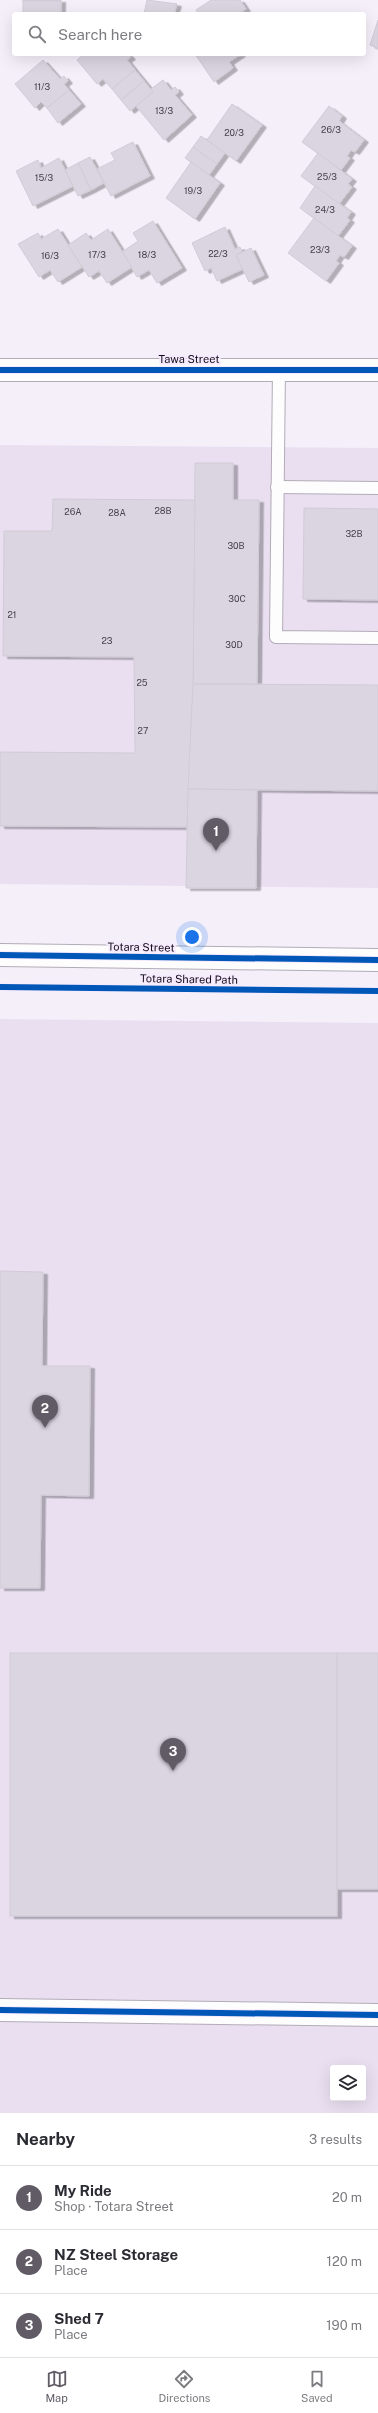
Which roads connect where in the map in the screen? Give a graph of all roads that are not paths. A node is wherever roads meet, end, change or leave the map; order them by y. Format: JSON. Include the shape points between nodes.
{"nodes":[{"id":1,"x":279,"y":369,"type":"junction"},
{"id":2,"x":0,"y":370,"type":"edge"},
{"id":3,"x":378,"y":370,"type":"edge"},
{"id":4,"x":278,"y":487,"type":"junction"},
{"id":5,"x":378,"y":488,"type":"edge"},
{"id":6,"x":378,"y":638,"type":"edge"},
{"id":7,"x":0,"y":955,"type":"edge"},
{"id":8,"x":378,"y":960,"type":"edge"},
{"id":9,"x":0,"y":2010,"type":"edge"},
{"id":10,"x":378,"y":2015,"type":"edge"}],
"edges":[{"from":1,"to":2,"type":"street","name":"Tawa Street"},
{"from":1,"to":3,"type":"street","name":"Tawa Street"},
{"from":1,"to":4,"type":"lane"},
{"from":4,"to":5,"type":"lane"},
{"from":4,"to":6,"type":"lane","via":[[276,637]]},
{"from":7,"to":8,"type":"street","name":"Totara Street"},
{"from":9,"to":10,"type":"street"}]}
